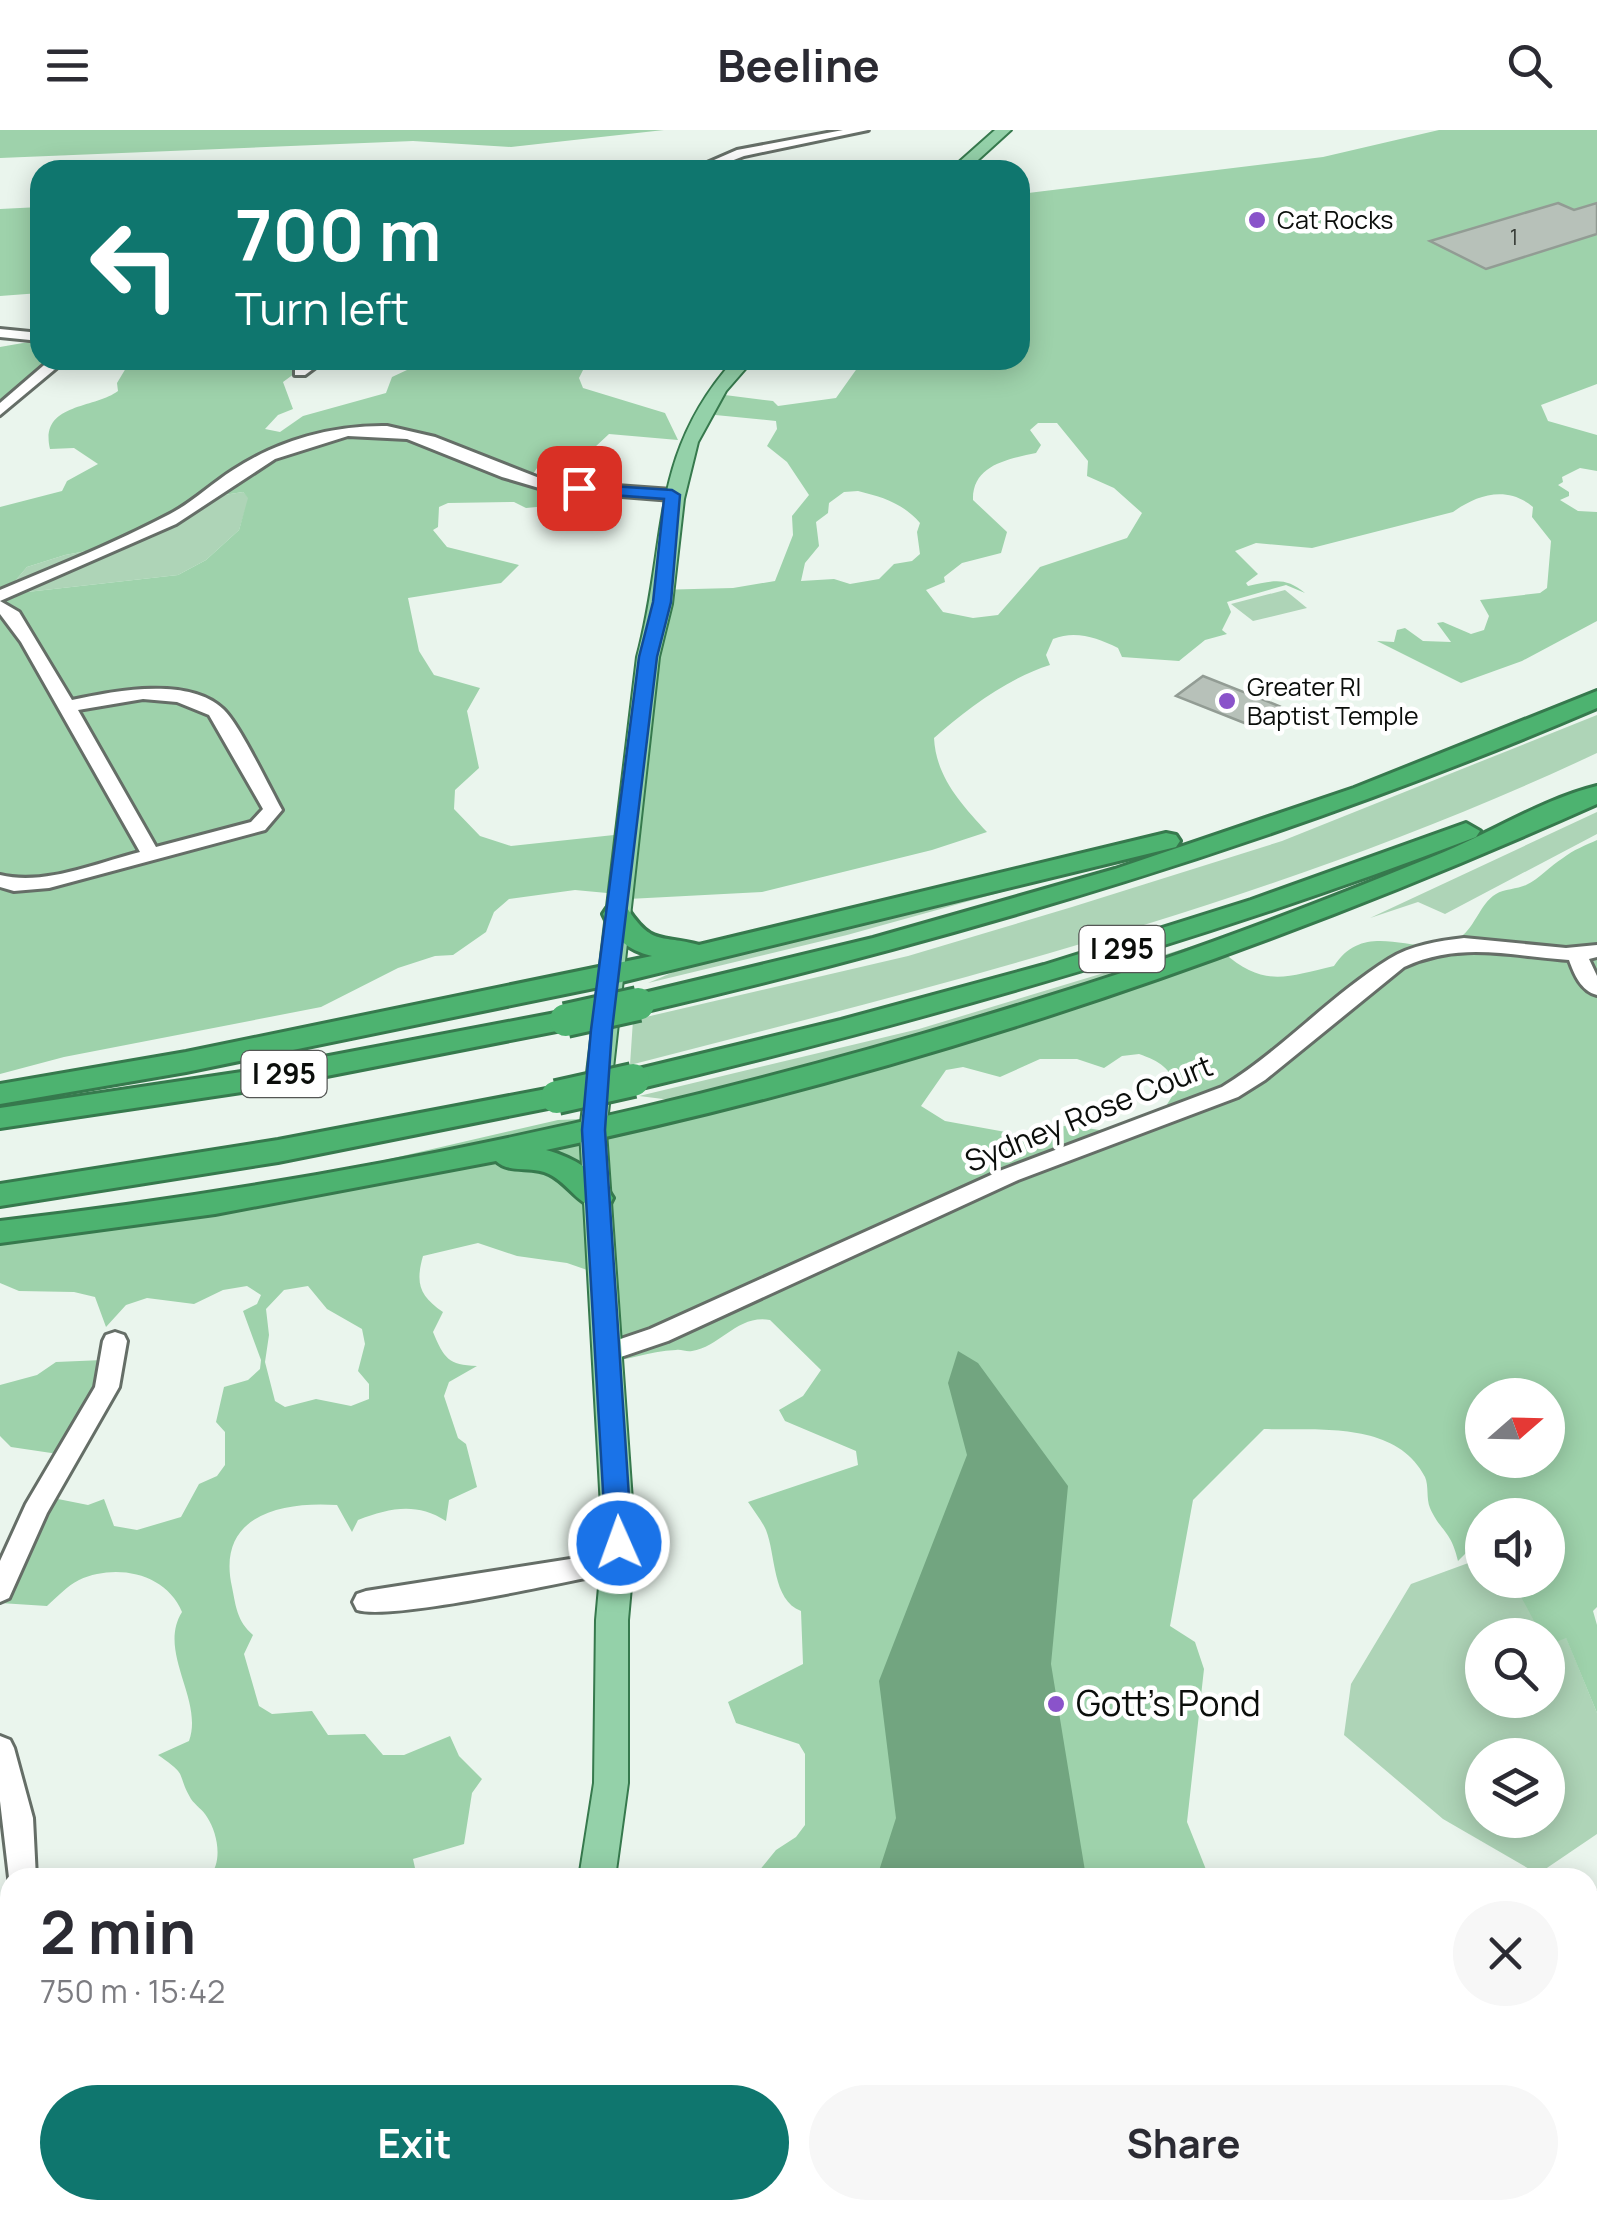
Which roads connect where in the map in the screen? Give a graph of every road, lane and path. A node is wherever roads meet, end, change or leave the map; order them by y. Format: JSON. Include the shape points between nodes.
{"nodes":[{"id":1,"x":862,"y":130,"type":"edge"},
{"id":2,"x":997,"y":131,"type":"edge"},
{"id":3,"x":724,"y":160,"type":"edge"},
{"id":4,"x":968,"y":160,"type":"edge"},
{"id":5,"x":0,"y":332,"type":"edge"},
{"id":6,"x":30,"y":335,"type":"edge"},
{"id":7,"x":48,"y":370,"type":"edge"},
{"id":8,"x":303,"y":370,"type":"edge"},
{"id":9,"x":735,"y":370,"type":"edge"},
{"id":10,"x":300,"y":372,"type":"dead end"},
{"id":11,"x":0,"y":412,"type":"edge"},
{"id":12,"x":672,"y":495,"type":"junction"},
{"id":13,"x":0,"y":596,"type":"edge"},
{"id":14,"x":0,"y":606,"type":"edge"},
{"id":15,"x":1597,"y":700,"type":"edge"},
{"id":16,"x":67,"y":707,"type":"junction"},
{"id":17,"x":1426,"y":772,"type":"junction"},
{"id":18,"x":1597,"y":776,"type":"edge"},
{"id":19,"x":1597,"y":794,"type":"edge"},
{"id":20,"x":151,"y":855,"type":"junction"},
{"id":21,"x":0,"y":881,"type":"edge"},
{"id":22,"x":617,"y":914,"type":"junction"},
{"id":23,"x":847,"y":918,"type":"junction"},
{"id":24,"x":1587,"y":954,"type":"edge"},
{"id":25,"x":609,"y":976,"type":"junction"},
{"id":26,"x":1597,"y":989,"type":"edge"},
{"id":27,"x":0,"y":1094,"type":"edge"},
{"id":28,"x":0,"y":1118,"type":"edge"},
{"id":29,"x":594,"y":1130,"type":"junction"},
{"id":30,"x":392,"y":1171,"type":"junction"},
{"id":31,"x":0,"y":1195,"type":"edge"},
{"id":32,"x":597,"y":1198,"type":"junction"},
{"id":33,"x":0,"y":1232,"type":"edge"},
{"id":34,"x":115,"y":1341,"type":"dead end"},
{"id":35,"x":609,"y":1352,"type":"junction"},
{"id":36,"x":615,"y":1562,"type":"junction"},
{"id":37,"x":0,"y":1591,"type":"edge"},
{"id":38,"x":366,"y":1602,"type":"dead end"},
{"id":39,"x":0,"y":1748,"type":"edge"},
{"id":40,"x":22,"y":1868,"type":"edge"},
{"id":41,"x":599,"y":1868,"type":"edge"}],
"edges":[{"from":1,"to":3,"type":"street"},
{"from":2,"to":4,"type":"main road"},
{"from":5,"to":6,"type":"street"},
{"from":7,"to":11,"type":"street"},
{"from":8,"to":10,"type":"street"},
{"from":9,"to":12,"type":"main road","via":[[698,419]]},
{"from":12,"to":13,"type":"street","via":[[548,486],[446,444],[400,433],[340,433],[242,470],[198,506]]},
{"from":12,"to":22,"type":"main road"},
{"from":14,"to":16,"type":"street","via":[[13,616]]},
{"from":15,"to":17,"type":"highway","number":"I 295"},
{"from":16,"to":20,"type":"street"},
{"from":16,"to":20,"type":"street","via":[[144,692],[207,707],[272,802],[274,810],[258,826]]},
{"from":17,"to":23,"type":"highway"},
{"from":17,"to":28,"type":"highway","number":"I 295","bridge":true,"via":[[1226,843],[866,950],[566,1020],[255,1080]]},
{"from":18,"to":31,"type":"highway","number":"I 295","bridge":true,"via":[[1418,849],[1148,942],[916,1009],[557,1097]]},
{"from":19,"to":29,"type":"highway","via":[[1380,890],[1156,973],[922,1046]]},
{"from":20,"to":21,"type":"street","via":[[49,882]]},
{"from":22,"to":23,"type":"highway","via":[[636,940],[673,952]]},
{"from":22,"to":25,"type":"main road"},
{"from":23,"to":25,"type":"highway"},
{"from":24,"to":26,"type":"street","name":"Sydney Rose Court","via":[[1585,975]]},
{"from":24,"to":35,"type":"street","name":"Sydney Rose Court","via":[[1466,942],[1417,952],[1230,1092],[1010,1175]]},
{"from":25,"to":27,"type":"highway"},
{"from":25,"to":29,"type":"main road"},
{"from":29,"to":30,"type":"highway"},
{"from":29,"to":32,"type":"main road"},
{"from":30,"to":32,"type":"highway","via":[[540,1158],[574,1174]]},
{"from":30,"to":33,"type":"highway"},
{"from":32,"to":35,"type":"main road"},
{"from":34,"to":37,"type":"street","via":[[106,1386],[35,1511]]},
{"from":35,"to":36,"type":"main road"},
{"from":36,"to":38,"type":"street"},
{"from":36,"to":41,"type":"main road","via":[[614,1732]]},
{"from":39,"to":40,"type":"street","via":[[19,1818]]}]}
